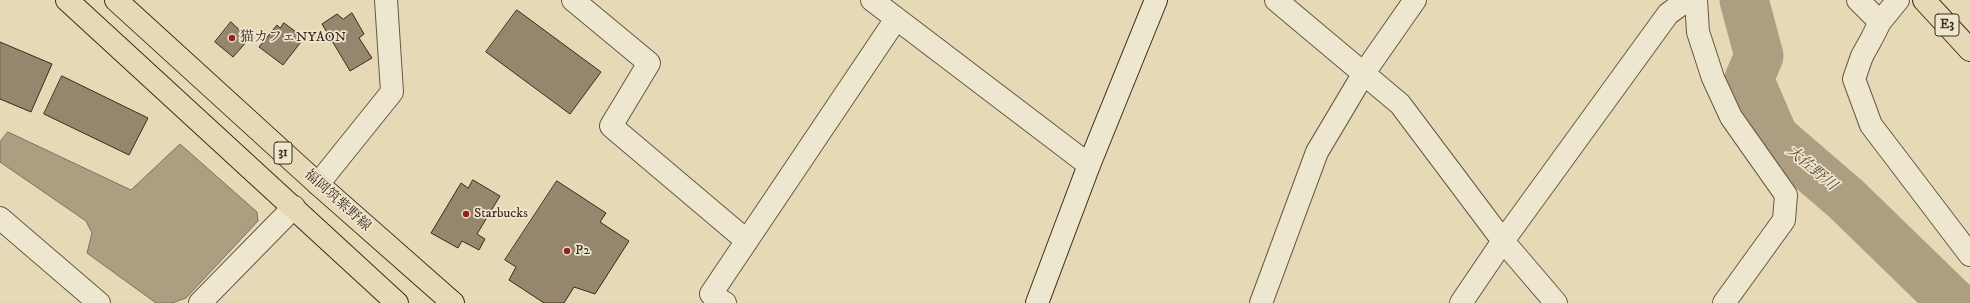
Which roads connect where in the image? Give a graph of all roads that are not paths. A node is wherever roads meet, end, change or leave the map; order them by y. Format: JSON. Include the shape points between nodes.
{"nodes":[{"id":1,"x":67,"y":0,"type":"edge"},
{"id":2,"x":116,"y":0,"type":"edge"},
{"id":3,"x":386,"y":0,"type":"edge"},
{"id":4,"x":573,"y":0,"type":"edge"},
{"id":5,"x":872,"y":0,"type":"edge"},
{"id":6,"x":1156,"y":0,"type":"edge"},
{"id":7,"x":1276,"y":0,"type":"edge"},
{"id":8,"x":1415,"y":0,"type":"edge"},
{"id":9,"x":1687,"y":0,"type":"edge"},
{"id":10,"x":1696,"y":0,"type":"edge"},
{"id":11,"x":1858,"y":0,"type":"edge"},
{"id":12,"x":1898,"y":0,"type":"edge"},
{"id":13,"x":1924,"y":0,"type":"edge"},
{"id":14,"x":896,"y":19,"type":"junction"},
{"id":15,"x":1880,"y":22,"type":"junction"},
{"id":16,"x":1970,"y":50,"type":"edge"},
{"id":17,"x":1364,"y":73,"type":"junction"},
{"id":18,"x":1089,"y":165,"type":"junction"},
{"id":19,"x":318,"y":184,"type":"junction"},
{"id":20,"x":294,"y":207,"type":"junction"},
{"id":21,"x":0,"y":218,"type":"edge"},
{"id":22,"x":747,"y":240,"type":"junction"},
{"id":23,"x":1503,"y":241,"type":"junction"},
{"id":24,"x":1970,"y":255,"type":"edge"},
{"id":25,"x":98,"y":303,"type":"edge"},
{"id":26,"x":200,"y":303,"type":"edge"},
{"id":27,"x":397,"y":303,"type":"edge"},
{"id":28,"x":453,"y":303,"type":"edge"},
{"id":29,"x":725,"y":303,"type":"edge"},
{"id":30,"x":1037,"y":303,"type":"edge"},
{"id":31,"x":1261,"y":303,"type":"edge"},
{"id":32,"x":1461,"y":303,"type":"edge"},
{"id":33,"x":1556,"y":303,"type":"edge"},
{"id":34,"x":1724,"y":303,"type":"edge"}],
"edges":[{"from":1,"to":20,"type":"main road","number":"31"},
{"from":2,"to":19,"type":"main road","name":"福岡筑紫野線","number":"31"},
{"from":3,"to":19,"type":"street","via":[[392,92]]},
{"from":4,"to":22,"type":"street","via":[[649,63],[611,126]]},
{"from":5,"to":14,"type":"street"},
{"from":6,"to":18,"type":"street"},
{"from":7,"to":17,"type":"street"},
{"from":8,"to":17,"type":"street"},
{"from":9,"to":23,"type":"street","via":[[1668,14]]},
{"from":10,"to":34,"type":"street","via":[[1698,32],[1713,78],[1728,110],[1786,195],[1784,220]]},
{"from":11,"to":15,"type":"street"},
{"from":12,"to":15,"type":"street"},
{"from":13,"to":16,"type":"main road","number":"E3"},
{"from":14,"to":18,"type":"street"},
{"from":14,"to":22,"type":"street"},
{"from":15,"to":24,"type":"street","via":[[1862,56],[1854,79],[1871,125]]},
{"from":17,"to":23,"type":"street","via":[[1400,104]]},
{"from":17,"to":31,"type":"street","via":[[1317,152]]},
{"from":18,"to":30,"type":"street"},
{"from":19,"to":28,"type":"main road","name":"福岡筑紫野線","number":"31"},
{"from":20,"to":26,"type":"street"},
{"from":20,"to":27,"type":"main road","number":"31"},
{"from":21,"to":25,"type":"street"},
{"from":22,"to":29,"type":"street","via":[[711,294]]},
{"from":23,"to":32,"type":"street"},
{"from":23,"to":33,"type":"street"}]}
